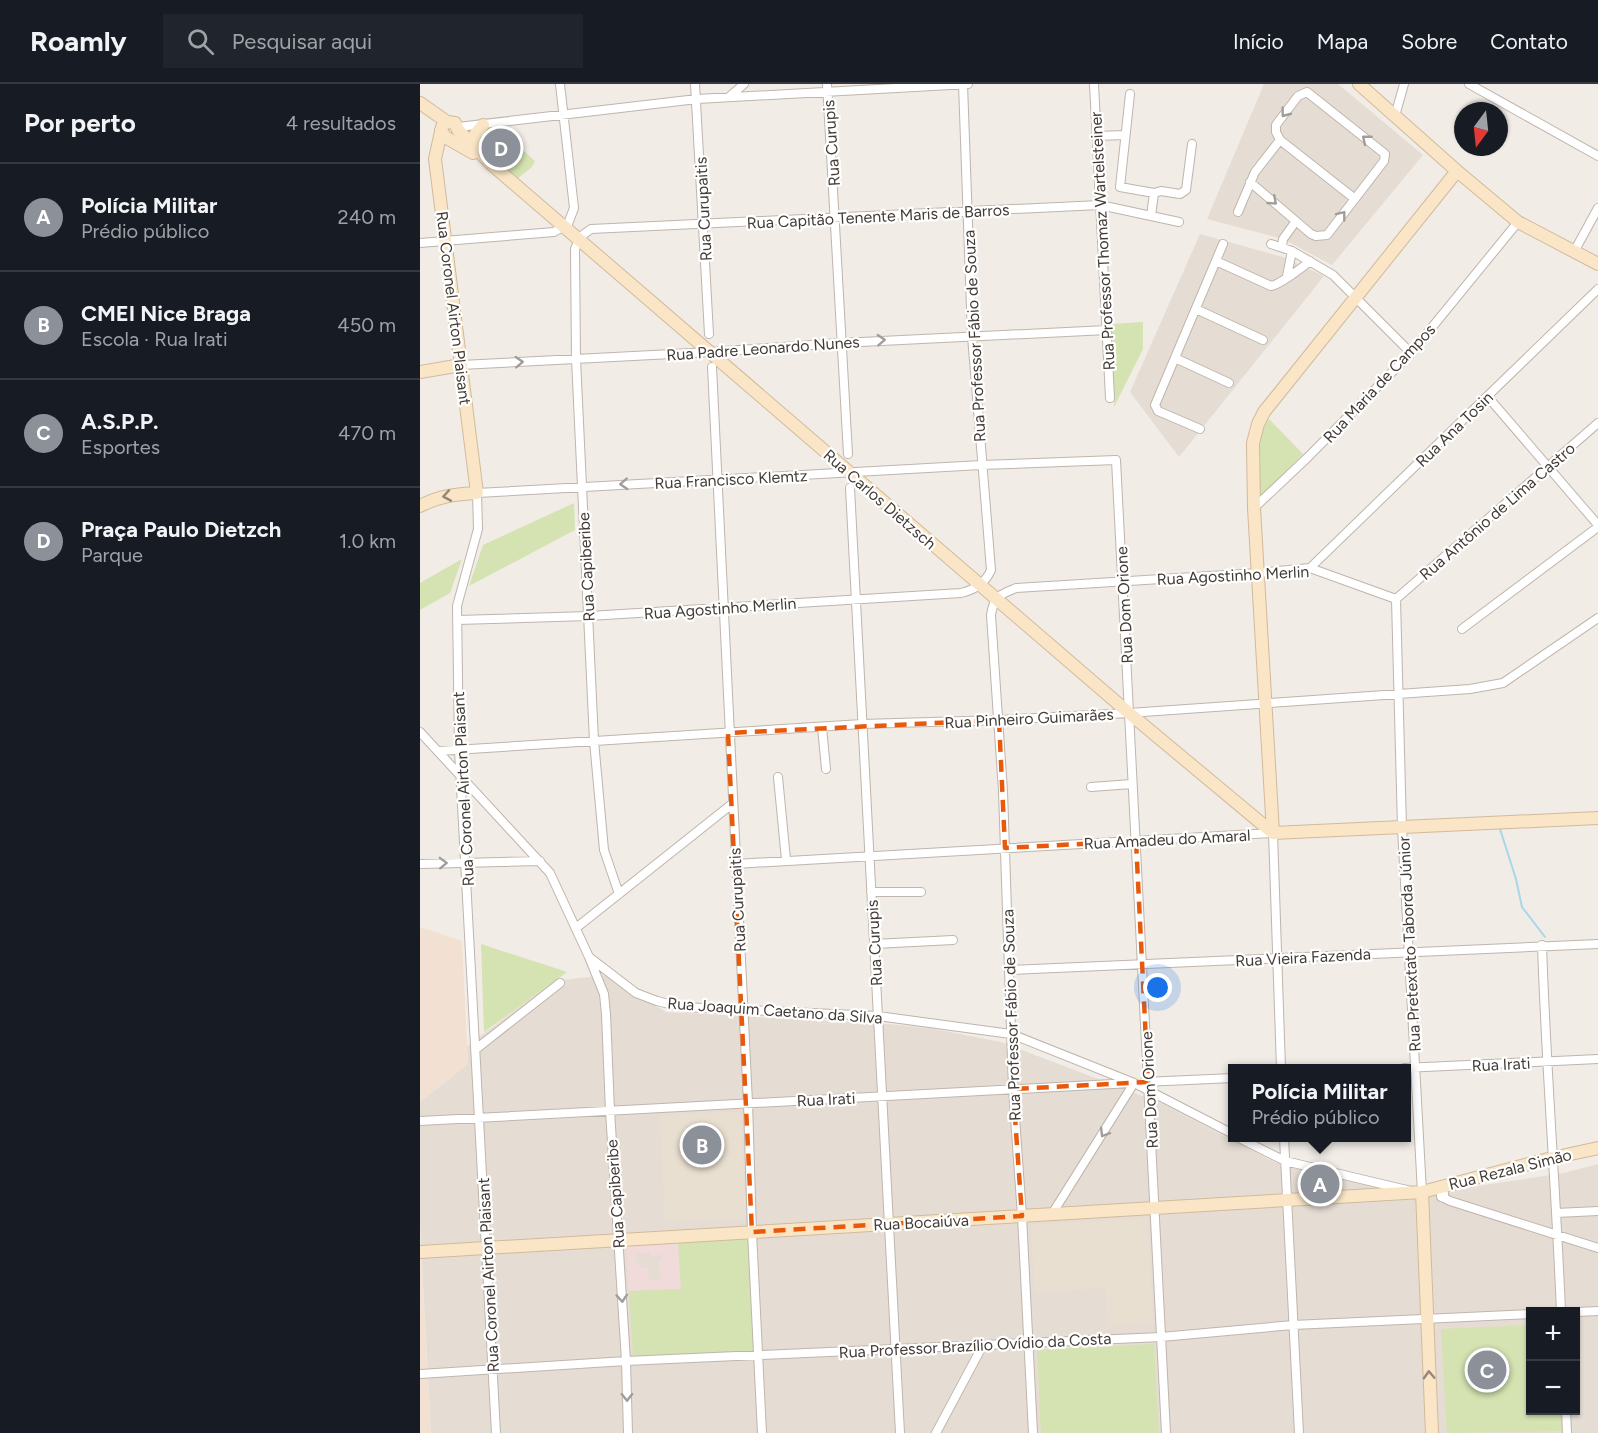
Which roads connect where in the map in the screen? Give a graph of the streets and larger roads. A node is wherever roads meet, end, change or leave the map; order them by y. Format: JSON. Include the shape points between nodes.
{"nodes":[{"id":1,"x":560,"y":84,"type":"edge"},
{"id":2,"x":695,"y":84,"type":"edge"},
{"id":3,"x":744,"y":84,"type":"edge"},
{"id":4,"x":963,"y":84,"type":"edge"},
{"id":5,"x":969,"y":84,"type":"edge"},
{"id":6,"x":1094,"y":84,"type":"edge"},
{"id":7,"x":1359,"y":84,"type":"edge"},
{"id":8,"x":1404,"y":84,"type":"edge"},
{"id":9,"x":1469,"y":84,"type":"edge"},
{"id":10,"x":827,"y":88,"type":"edge"},
{"id":11,"x":1130,"y":94,"type":"dead end"},
{"id":12,"x":729,"y":97,"type":"junction"},
{"id":13,"x":696,"y":99,"type":"junction"},
{"id":14,"x":420,"y":104,"type":"edge"},
{"id":15,"x":564,"y":115,"type":"junction"},
{"id":16,"x":1395,"y":116,"type":"junction"},
{"id":17,"x":483,"y":124,"type":"junction"},
{"id":18,"x":449,"y":129,"type":"junction"},
{"id":19,"x":1125,"y":135,"type":"junction"},
{"id":20,"x":1096,"y":136,"type":"junction"},
{"id":21,"x":1280,"y":140,"type":"junction"},
{"id":22,"x":1192,"y":144,"type":"dead end"},
{"id":23,"x":473,"y":146,"type":"junction"},
{"id":24,"x":1598,"y":156,"type":"edge"},
{"id":25,"x":490,"y":163,"type":"junction"},
{"id":26,"x":1456,"y":171,"type":"junction"},
{"id":27,"x":1251,"y":182,"type":"junction"},
{"id":28,"x":1154,"y":193,"type":"junction"},
{"id":29,"x":1355,"y":199,"type":"junction"},
{"id":30,"x":1100,"y":205,"type":"junction"},
{"id":31,"x":1598,"y":208,"type":"edge"},
{"id":32,"x":968,"y":211,"type":"junction"},
{"id":33,"x":1238,"y":212,"type":"dead end"},
{"id":34,"x":1151,"y":216,"type":"junction"},
{"id":35,"x":835,"y":218,"type":"junction"},
{"id":36,"x":1296,"y":221,"type":"junction"},
{"id":37,"x":1179,"y":222,"type":"dead end"},
{"id":38,"x":1518,"y":222,"type":"junction"},
{"id":39,"x":704,"y":224,"type":"junction"},
{"id":40,"x":565,"y":227,"type":"junction"},
{"id":41,"x":578,"y":239,"type":"junction"},
{"id":42,"x":445,"y":241,"type":"junction"},
{"id":43,"x":420,"y":243,"type":"edge"},
{"id":44,"x":1223,"y":244,"type":"dead end"},
{"id":45,"x":1271,"y":244,"type":"dead end"},
{"id":46,"x":1282,"y":247,"type":"junction"},
{"id":47,"x":1575,"y":250,"type":"junction"},
{"id":48,"x":1292,"y":251,"type":"junction"},
{"id":49,"x":1216,"y":261,"type":"junction"},
{"id":50,"x":1310,"y":261,"type":"junction"},
{"id":51,"x":1598,"y":264,"type":"edge"},
{"id":52,"x":1287,"y":276,"type":"junction"},
{"id":53,"x":1598,"y":289,"type":"edge"},
{"id":54,"x":1355,"y":298,"type":"junction"},
{"id":55,"x":1196,"y":309,"type":"junction"},
{"id":56,"x":1107,"y":330,"type":"junction"},
{"id":57,"x":709,"y":334,"type":"dead end"},
{"id":58,"x":972,"y":336,"type":"junction"},
{"id":59,"x":1263,"y":340,"type":"dead end"},
{"id":60,"x":841,"y":342,"type":"junction"},
{"id":61,"x":710,"y":352,"type":"junction"},
{"id":62,"x":1411,"y":353,"type":"junction"},
{"id":63,"x":1175,"y":358,"type":"junction"},
{"id":64,"x":576,"y":359,"type":"junction"},
{"id":65,"x":461,"y":364,"type":"junction"},
{"id":66,"x":712,"y":367,"type":"dead end"},
{"id":67,"x":420,"y":372,"type":"edge"},
{"id":68,"x":1229,"y":383,"type":"dead end"},
{"id":69,"x":1488,"y":397,"type":"junction"},
{"id":70,"x":1110,"y":398,"type":"dead end"},
{"id":71,"x":1598,"y":423,"type":"edge"},
{"id":72,"x":1200,"y":429,"type":"dead end"},
{"id":73,"x":848,"y":454,"type":"dead end"},
{"id":74,"x":1116,"y":460,"type":"joint"},
{"id":75,"x":981,"y":465,"type":"junction"},
{"id":76,"x":1547,"y":466,"type":"junction"},
{"id":77,"x":850,"y":472,"type":"junction"},
{"id":78,"x":716,"y":479,"type":"junction"},
{"id":79,"x":581,"y":486,"type":"junction"},
{"id":80,"x":850,"y":488,"type":"dead end"},
{"id":81,"x":477,"y":493,"type":"junction"},
{"id":82,"x":420,"y":506,"type":"edge"},
{"id":83,"x":1254,"y":508,"type":"junction"},
{"id":84,"x":1598,"y":526,"type":"edge"},
{"id":85,"x":1310,"y":568,"type":"junction"},
{"id":86,"x":1258,"y":573,"type":"junction"},
{"id":87,"x":1123,"y":582,"type":"junction"},
{"id":88,"x":981,"y":585,"type":"junction"},
{"id":89,"x":996,"y":598,"type":"junction"},
{"id":90,"x":855,"y":599,"type":"junction"},
{"id":91,"x":1396,"y":599,"type":"junction"},
{"id":92,"x":722,"y":607,"type":"junction"},
{"id":93,"x":588,"y":616,"type":"junction"},
{"id":94,"x":1598,"y":618,"type":"edge"},
{"id":95,"x":456,"y":620,"type":"junction"},
{"id":96,"x":1462,"y":629,"type":"dead end"},
{"id":97,"x":1397,"y":692,"type":"junction"},
{"id":98,"x":1265,"y":702,"type":"junction"},
{"id":99,"x":1129,"y":713,"type":"junction"},
{"id":100,"x":999,"y":720,"type":"junction"},
{"id":101,"x":862,"y":724,"type":"junction"},
{"id":102,"x":822,"y":727,"type":"junction"},
{"id":103,"x":421,"y":733,"type":"edge"},
{"id":104,"x":728,"y":733,"type":"junction"},
{"id":105,"x":594,"y":741,"type":"junction"},
{"id":106,"x":459,"y":750,"type":"junction"},
{"id":107,"x":439,"y":751,"type":"junction"},
{"id":108,"x":825,"y":769,"type":"dead end"},
{"id":109,"x":460,"y":775,"type":"junction"},
{"id":110,"x":778,"y":777,"type":"dead end"},
{"id":111,"x":1132,"y":784,"type":"junction"},
{"id":112,"x":1091,"y":788,"type":"dead end"},
{"id":113,"x":732,"y":804,"type":"junction"},
{"id":114,"x":1598,"y":818,"type":"edge"},
{"id":115,"x":1402,"y":828,"type":"junction"},
{"id":116,"x":1272,"y":833,"type":"junction"},
{"id":117,"x":1136,"y":841,"type":"junction"},
{"id":118,"x":1005,"y":848,"type":"junction"},
{"id":119,"x":869,"y":855,"type":"junction"},
{"id":120,"x":540,"y":861,"type":"junction"},
{"id":121,"x":786,"y":861,"type":"junction"},
{"id":122,"x":466,"y":862,"type":"junction"},
{"id":123,"x":420,"y":864,"type":"edge"},
{"id":124,"x":735,"y":864,"type":"junction"},
{"id":125,"x":871,"y":892,"type":"junction"},
{"id":126,"x":921,"y":892,"type":"dead end"},
{"id":127,"x":619,"y":894,"type":"junction"},
{"id":128,"x":576,"y":928,"type":"junction"},
{"id":129,"x":953,"y":940,"type":"dead end"},
{"id":130,"x":874,"y":944,"type":"junction"},
{"id":131,"x":1598,"y":944,"type":"edge"},
{"id":132,"x":1542,"y":945,"type":"junction"},
{"id":133,"x":1410,"y":951,"type":"junction"},
{"id":134,"x":589,"y":957,"type":"junction"},
{"id":135,"x":1277,"y":959,"type":"junction"},
{"id":136,"x":1142,"y":964,"type":"junction"},
{"id":137,"x":1009,"y":970,"type":"junction"},
{"id":138,"x":561,"y":983,"type":"dead end"},
{"id":139,"x":743,"y":1011,"type":"junction"},
{"id":140,"x":878,"y":1016,"type":"junction"},
{"id":141,"x":1011,"y":1034,"type":"junction"},
{"id":142,"x":476,"y":1049,"type":"junction"},
{"id":143,"x":1598,"y":1059,"type":"edge"},
{"id":144,"x":1546,"y":1061,"type":"junction"},
{"id":145,"x":1281,"y":1064,"type":"edge"},
{"id":146,"x":1411,"y":1068,"type":"edge"},
{"id":147,"x":1416,"y":1068,"type":"junction"},
{"id":148,"x":1228,"y":1078,"type":"edge"},
{"id":149,"x":1134,"y":1083,"type":"junction"},
{"id":150,"x":1148,"y":1086,"type":"junction"},
{"id":151,"x":1013,"y":1089,"type":"junction"},
{"id":152,"x":882,"y":1096,"type":"junction"},
{"id":153,"x":748,"y":1103,"type":"junction"},
{"id":154,"x":610,"y":1111,"type":"junction"},
{"id":155,"x":479,"y":1118,"type":"junction"},
{"id":156,"x":420,"y":1121,"type":"edge"},
{"id":157,"x":1228,"y":1131,"type":"edge"},
{"id":158,"x":1249,"y":1142,"type":"edge"},
{"id":159,"x":1284,"y":1142,"type":"edge"},
{"id":160,"x":1598,"y":1148,"type":"edge"},
{"id":161,"x":1552,"y":1158,"type":"junction"},
{"id":162,"x":1285,"y":1161,"type":"junction"},
{"id":163,"x":1419,"y":1192,"type":"junction"},
{"id":164,"x":1444,"y":1198,"type":"dead end"},
{"id":165,"x":1286,"y":1200,"type":"junction"},
{"id":166,"x":1155,"y":1208,"type":"junction"},
{"id":167,"x":1598,"y":1210,"type":"edge"},
{"id":168,"x":1556,"y":1213,"type":"junction"},
{"id":169,"x":1052,"y":1214,"type":"junction"},
{"id":170,"x":1022,"y":1216,"type":"junction"},
{"id":171,"x":889,"y":1224,"type":"junction"},
{"id":172,"x":752,"y":1232,"type":"junction"},
{"id":173,"x":1558,"y":1236,"type":"junction"},
{"id":174,"x":619,"y":1240,"type":"junction"},
{"id":175,"x":487,"y":1248,"type":"junction"},
{"id":176,"x":1598,"y":1248,"type":"edge"},
{"id":177,"x":420,"y":1252,"type":"edge"},
{"id":178,"x":1561,"y":1307,"type":"edge"},
{"id":179,"x":1598,"y":1311,"type":"edge"},
{"id":180,"x":1580,"y":1312,"type":"edge"},
{"id":181,"x":1526,"y":1314,"type":"edge"},
{"id":182,"x":1427,"y":1319,"type":"junction"},
{"id":183,"x":1293,"y":1325,"type":"junction"},
{"id":184,"x":1161,"y":1337,"type":"junction"},
{"id":185,"x":1028,"y":1343,"type":"junction"},
{"id":186,"x":983,"y":1345,"type":"junction"},
{"id":187,"x":894,"y":1348,"type":"junction"},
{"id":188,"x":758,"y":1356,"type":"junction"},
{"id":189,"x":626,"y":1361,"type":"junction"},
{"id":190,"x":493,"y":1370,"type":"junction"},
{"id":191,"x":420,"y":1374,"type":"edge"},
{"id":192,"x":1566,"y":1415,"type":"edge"},
{"id":193,"x":496,"y":1433,"type":"edge"},
{"id":194,"x":628,"y":1433,"type":"edge"},
{"id":195,"x":762,"y":1433,"type":"edge"},
{"id":196,"x":900,"y":1433,"type":"edge"},
{"id":197,"x":936,"y":1433,"type":"edge"},
{"id":198,"x":1033,"y":1433,"type":"edge"},
{"id":199,"x":1166,"y":1433,"type":"edge"},
{"id":200,"x":1299,"y":1433,"type":"edge"},
{"id":201,"x":1432,"y":1433,"type":"edge"},
{"id":202,"x":1567,"y":1433,"type":"edge"}],
"edges":[{"from":1,"to":15,"type":"street"},
{"from":2,"to":13,"type":"street","name":"Rua Curupaitis"},
{"from":3,"to":12,"type":"street"},
{"from":4,"to":5,"type":"street"},
{"from":4,"to":10,"type":"street"},
{"from":4,"to":32,"type":"street","name":"Rua Professor Fábio de Souza"},
{"from":6,"to":20,"type":"street","name":"Rua Professor Thomaz Wartelsteiner"},
{"from":7,"to":16,"type":"street"},
{"from":8,"to":16,"type":"street"},
{"from":9,"to":24,"type":"street"},
{"from":10,"to":12,"type":"street"},
{"from":10,"to":35,"type":"street","name":"Rua Curupis"},
{"from":11,"to":19,"type":"street"},
{"from":12,"to":13,"type":"street"},
{"from":13,"to":15,"type":"street"},
{"from":13,"to":39,"type":"street","name":"Rua Curupaitis"},
{"from":14,"to":18,"type":"street","name":"Rua Carlos Dietzsch"},
{"from":15,"to":17,"type":"street"},
{"from":15,"to":40,"type":"street","via":[[573,208]]},
{"from":16,"to":26,"type":"street"},
{"from":17,"to":18,"type":"street"},
{"from":17,"to":23,"type":"street","via":[[476,132]]},
{"from":18,"to":23,"type":"street","name":"Rua Carlos Dietzsch"},
{"from":18,"to":25,"type":"street","name":"Rua Carlos Dietzsch"},
{"from":18,"to":42,"type":"street","name":"Rua Coronel Airton Plaisant","via":[[435,159]]},
{"from":19,"to":20,"type":"street"},
{"from":19,"to":28,"type":"street","via":[[1120,187]]},
{"from":20,"to":30,"type":"street","name":"Rua Professor Thomaz Wartelsteiner"},
{"from":21,"to":27,"type":"street"},
{"from":21,"to":29,"type":"street"},
{"from":29,"to":21,"type":"street","one_way":true,"via":[[1384,161],[1385,154],[1307,92],[1298,96],[1276,125]]},
{"from":22,"to":28,"type":"street","via":[[1186,190],[1180,194]]},
{"from":23,"to":25,"type":"street","name":"Rua Carlos Dietzsch"},
{"from":25,"to":40,"type":"street","name":"Rua Carlos Dietzsch"},
{"from":26,"to":38,"type":"street"},
{"from":26,"to":54,"type":"street"},
{"from":27,"to":33,"type":"street"},
{"from":27,"to":36,"type":"street","one_way":true},
{"from":28,"to":34,"type":"street"},
{"from":36,"to":29,"type":"street","one_way":true,"via":[[1311,234],[1326,235]]},
{"from":30,"to":32,"type":"street","name":"Rua Capitão Tenente Maris de Barros"},
{"from":30,"to":34,"type":"street","name":"Rua Capitão Tenente Maris de Barros"},
{"from":30,"to":56,"type":"street","name":"Rua Professor Thomaz Wartelsteiner"},
{"from":31,"to":47,"type":"street"},
{"from":32,"to":35,"type":"street","name":"Rua Capitão Tenente Maris de Barros"},
{"from":32,"to":58,"type":"street","name":"Rua Professor Fábio de Souza"},
{"from":34,"to":37,"type":"street","name":"Rua Capitão Tenente Maris de Barros"},
{"from":35,"to":39,"type":"street","name":"Rua Capitão Tenente Maris de Barros"},
{"from":35,"to":60,"type":"street","name":"Rua Curupis"},
{"from":36,"to":46,"type":"street"},
{"from":38,"to":47,"type":"street"},
{"from":38,"to":62,"type":"street","name":"Rua Maria de Campos"},
{"from":39,"to":41,"type":"street","name":"Rua Capitão Tenente Maris de Barros","via":[[591,229]]},
{"from":39,"to":57,"type":"street","name":"Rua Curupaitis"},
{"from":40,"to":41,"type":"street","name":"Rua Carlos Dietzsch"},
{"from":40,"to":42,"type":"street","via":[[554,232]]},
{"from":41,"to":61,"type":"street","name":"Rua Carlos Dietzsch"},
{"from":41,"to":64,"type":"street","name":"Rua Capiberibe"},
{"from":42,"to":43,"type":"street"},
{"from":42,"to":65,"type":"street","name":"Rua Coronel Airton Plaisant"},
{"from":44,"to":49,"type":"street"},
{"from":45,"to":46,"type":"street"},
{"from":46,"to":48,"type":"street"},
{"from":47,"to":51,"type":"street"},
{"from":48,"to":50,"type":"street"},
{"from":48,"to":52,"type":"street"},
{"from":49,"to":52,"type":"street","via":[[1271,286],[1279,285]]},
{"from":49,"to":55,"type":"street"},
{"from":50,"to":52,"type":"street"},
{"from":50,"to":54,"type":"street","via":[[1333,275]]},
{"from":53,"to":69,"type":"street","name":"Rua Ana Tosin"},
{"from":54,"to":62,"type":"street"},
{"from":54,"to":83,"type":"street","via":[[1258,424],[1253,443]]},
{"from":55,"to":59,"type":"street"},
{"from":55,"to":63,"type":"street"},
{"from":56,"to":58,"type":"street","name":"Rua Padre Leonardo Nunes"},
{"from":56,"to":70,"type":"street","name":"Rua Professor Thomaz Wartelsteiner"},
{"from":60,"to":58,"type":"street","name":"Rua Padre Leonardo Nunes","one_way":true},
{"from":58,"to":75,"type":"street","name":"Rua Professor Fábio de Souza"},
{"from":60,"to":61,"type":"street","name":"Rua Padre Leonardo Nunes"},
{"from":60,"to":73,"type":"street","name":"Rua Curupis"},
{"from":61,"to":64,"type":"street","name":"Rua Padre Leonardo Nunes"},
{"from":61,"to":77,"type":"street","name":"Rua Carlos Dietzsch"},
{"from":62,"to":83,"type":"street","name":"Rua Maria de Campos"},
{"from":63,"to":68,"type":"street"},
{"from":63,"to":72,"type":"street","via":[[1155,405],[1158,411]]},
{"from":65,"to":64,"type":"street","name":"Rua Padre Leonardo Nunes","one_way":true},
{"from":64,"to":79,"type":"street","name":"Rua Capiberibe"},
{"from":65,"to":67,"type":"street","name":"Rua Padre Leonardo Nunes"},
{"from":65,"to":81,"type":"street","name":"Rua Coronel Airton Plaisant"},
{"from":66,"to":78,"type":"street","name":"Rua Curupaitis"},
{"from":69,"to":76,"type":"street"},
{"from":69,"to":85,"type":"street","name":"Rua Ana Tosin"},
{"from":71,"to":76,"type":"street","name":"Rua Antônio de Lima Castro"},
{"from":74,"to":75,"type":"street","name":"Rua Francisco Klemtz"},
{"from":74,"to":87,"type":"street","name":"Rua Dom Orione"},
{"from":75,"to":77,"type":"street","name":"Rua Francisco Klemtz"},
{"from":75,"to":88,"type":"street","name":"Rua Professor Fábio de Souza","via":[[991,570]]},
{"from":76,"to":84,"type":"street"},
{"from":76,"to":91,"type":"street","name":"Rua Antônio de Lima Castro"},
{"from":77,"to":78,"type":"street","name":"Rua Francisco Klemtz"},
{"from":77,"to":88,"type":"street","name":"Rua Carlos Dietzsch"},
{"from":78,"to":79,"type":"street","name":"Rua Francisco Klemtz","one_way":true},
{"from":78,"to":92,"type":"street","name":"Rua Curupaitis"},
{"from":79,"to":81,"type":"street","name":"Rua Francisco Klemtz"},
{"from":79,"to":93,"type":"street","name":"Rua Capiberibe"},
{"from":80,"to":90,"type":"street","name":"Rua Curupis"},
{"from":81,"to":82,"type":"street","name":"Rua Francisco Klemtz","one_way":true,"via":[[448,495]]},
{"from":81,"to":95,"type":"street","name":"Rua Coronel Airton Plaisant","via":[[478,529],[460,590]]},
{"from":83,"to":86,"type":"street"},
{"from":84,"to":96,"type":"street"},
{"from":85,"to":86,"type":"street","name":"Rua Agostinho Merlin"},
{"from":85,"to":91,"type":"street","name":"Rua Agostinho Merlin"},
{"from":86,"to":87,"type":"street","name":"Rua Agostinho Merlin"},
{"from":86,"to":98,"type":"street"},
{"from":87,"to":89,"type":"street","name":"Rua Agostinho Merlin","via":[[1016,588]]},
{"from":87,"to":99,"type":"street","name":"Rua Dom Orione"},
{"from":88,"to":89,"type":"street","name":"Rua Carlos Dietzsch"},
{"from":88,"to":90,"type":"street","name":"Rua Agostinho Merlin","via":[[961,593]]},
{"from":89,"to":99,"type":"street","name":"Rua Carlos Dietzsch"},
{"from":89,"to":100,"type":"street","name":"Rua Professor Fábio de Souza","via":[[991,615]]},
{"from":90,"to":92,"type":"street","name":"Rua Agostinho Merlin"},
{"from":90,"to":101,"type":"street","name":"Rua Curupis"},
{"from":91,"to":97,"type":"street","name":"Rua Pretextato Taborda Júnior"},
{"from":92,"to":93,"type":"street","name":"Rua Agostinho Merlin"},
{"from":92,"to":104,"type":"street","name":"Rua Curupaitis"},
{"from":93,"to":95,"type":"street","name":"Rua Agostinho Merlin"},
{"from":93,"to":105,"type":"street","name":"Rua Capiberibe"},
{"from":94,"to":97,"type":"street","name":"Rua Pinheiro Guimarães","via":[[1503,683]]},
{"from":95,"to":106,"type":"street","name":"Rua Coronel Airton Plaisant"},
{"from":97,"to":98,"type":"street","name":"Rua Pinheiro Guimarães"},
{"from":97,"to":115,"type":"street","name":"Rua Pretextato Taborda Júnior"},
{"from":98,"to":99,"type":"street","name":"Rua Pinheiro Guimarães"},
{"from":98,"to":116,"type":"street"},
{"from":99,"to":100,"type":"street","name":"Rua Pinheiro Guimarães"},
{"from":99,"to":111,"type":"street","name":"Rua Dom Orione"},
{"from":99,"to":116,"type":"street","name":"Rua Carlos Dietzsch"},
{"from":100,"to":101,"type":"street","name":"Rua Pinheiro Guimarães"},
{"from":100,"to":118,"type":"street","name":"Rua Professor Fábio de Souza"},
{"from":101,"to":102,"type":"street","name":"Rua Pinheiro Guimarães"},
{"from":101,"to":119,"type":"street","name":"Rua Curupis"},
{"from":102,"to":104,"type":"street","name":"Rua Pinheiro Guimarães"},
{"from":102,"to":108,"type":"street"},
{"from":103,"to":107,"type":"street","name":"Rua Joaquim Caetano da Silva"},
{"from":104,"to":105,"type":"street","name":"Rua Pinheiro Guimarães"},
{"from":104,"to":113,"type":"street","name":"Rua Curupaitis"},
{"from":105,"to":106,"type":"street","name":"Rua Pinheiro Guimarães"},
{"from":105,"to":127,"type":"street","name":"Rua Capiberibe","via":[[604,850]]},
{"from":106,"to":107,"type":"street","name":"Rua Pinheiro Guimarães"},
{"from":106,"to":109,"type":"street","name":"Rua Coronel Airton Plaisant"},
{"from":107,"to":109,"type":"street","name":"Rua Joaquim Caetano da Silva"},
{"from":109,"to":120,"type":"street","name":"Rua Joaquim Caetano da Silva"},
{"from":109,"to":122,"type":"street","name":"Rua Coronel Airton Plaisant"},
{"from":110,"to":121,"type":"street"},
{"from":111,"to":112,"type":"street"},
{"from":111,"to":117,"type":"street","name":"Rua Dom Orione"},
{"from":113,"to":124,"type":"street","name":"Rua Curupaitis"},
{"from":113,"to":127,"type":"street"},
{"from":114,"to":115,"type":"street","name":"Rua Amadeu do Amaral"},
{"from":115,"to":116,"type":"street","name":"Rua Amadeu do Amaral"},
{"from":115,"to":133,"type":"street","name":"Rua Pretextato Taborda Júnior"},
{"from":116,"to":117,"type":"street","name":"Rua Amadeu do Amaral"},
{"from":116,"to":135,"type":"street"},
{"from":117,"to":118,"type":"street","name":"Rua Amadeu do Amaral"},
{"from":117,"to":136,"type":"street","name":"Rua Dom Orione"},
{"from":118,"to":119,"type":"street","name":"Rua Amadeu do Amaral"},
{"from":118,"to":137,"type":"street","name":"Rua Professor Fábio de Souza"},
{"from":119,"to":121,"type":"street","name":"Rua Amadeu do Amaral"},
{"from":119,"to":125,"type":"street","name":"Rua Curupis"},
{"from":120,"to":122,"type":"street"},
{"from":120,"to":128,"type":"street","name":"Rua Joaquim Caetano da Silva","via":[[550,873]]},
{"from":121,"to":124,"type":"street","name":"Rua Amadeu do Amaral"},
{"from":123,"to":122,"type":"street","one_way":true},
{"from":122,"to":142,"type":"street","name":"Rua Coronel Airton Plaisant"},
{"from":124,"to":139,"type":"street","name":"Rua Curupaitis"},
{"from":125,"to":126,"type":"street"},
{"from":125,"to":130,"type":"street","name":"Rua Curupis"},
{"from":127,"to":128,"type":"street"},
{"from":128,"to":134,"type":"street","name":"Rua Joaquim Caetano da Silva"},
{"from":129,"to":130,"type":"street"},
{"from":130,"to":140,"type":"street","name":"Rua Curupis"},
{"from":131,"to":132,"type":"street","name":"Rua Vieira Fazenda"},
{"from":132,"to":133,"type":"street","name":"Rua Vieira Fazenda"},
{"from":132,"to":144,"type":"street"},
{"from":133,"to":135,"type":"street","name":"Rua Vieira Fazenda"},
{"from":133,"to":147,"type":"street","name":"Rua Pretextato Taborda Júnior"},
{"from":134,"to":139,"type":"street","name":"Rua Joaquim Caetano da Silva","via":[[636,993],[657,1001],[681,1007]]},
{"from":134,"to":154,"type":"street","name":"Rua Capiberibe","via":[[604,994]]},
{"from":135,"to":136,"type":"street","name":"Rua Vieira Fazenda"},
{"from":135,"to":145,"type":"street"},
{"from":136,"to":137,"type":"street","name":"Rua Vieira Fazenda"},
{"from":136,"to":150,"type":"street","name":"Rua Dom Orione"},
{"from":137,"to":141,"type":"street","name":"Rua Professor Fábio de Souza"},
{"from":138,"to":142,"type":"street"},
{"from":139,"to":140,"type":"street","name":"Rua Joaquim Caetano da Silva"},
{"from":139,"to":153,"type":"street","name":"Rua Curupaitis"},
{"from":140,"to":141,"type":"street","name":"Rua Joaquim Caetano da Silva"},
{"from":140,"to":152,"type":"street","name":"Rua Curupis"},
{"from":141,"to":149,"type":"street","name":"Rua Joaquim Caetano da Silva"},
{"from":141,"to":151,"type":"street","name":"Rua Professor Fábio de Souza"},
{"from":142,"to":155,"type":"street","name":"Rua Coronel Airton Plaisant"},
{"from":143,"to":144,"type":"street","name":"Rua Irati"},
{"from":144,"to":147,"type":"street","name":"Rua Irati"},
{"from":144,"to":161,"type":"street"},
{"from":146,"to":147,"type":"street","name":"Rua Irati"},
{"from":147,"to":163,"type":"street","name":"Rua Pretextato Taborda Júnior"},
{"from":148,"to":150,"type":"street","name":"Rua Irati"},
{"from":149,"to":150,"type":"street","name":"Rua Irati"},
{"from":149,"to":151,"type":"street","name":"Rua Irati"},
{"from":149,"to":169,"type":"street","one_way":true},
{"from":150,"to":157,"type":"street"},
{"from":150,"to":166,"type":"street","name":"Rua Dom Orione"},
{"from":151,"to":152,"type":"street","name":"Rua Irati"},
{"from":151,"to":170,"type":"street","name":"Rua Professor Fábio de Souza"},
{"from":152,"to":153,"type":"street","name":"Rua Irati"},
{"from":152,"to":171,"type":"street","name":"Rua Curupis"},
{"from":153,"to":154,"type":"street","name":"Rua Irati"},
{"from":153,"to":172,"type":"street","name":"Rua Curupaitis"},
{"from":154,"to":155,"type":"street","name":"Rua Irati"},
{"from":154,"to":174,"type":"street","name":"Rua Capiberibe"},
{"from":155,"to":156,"type":"street","name":"Rua Irati"},
{"from":155,"to":175,"type":"street","name":"Rua Coronel Airton Plaisant"},
{"from":158,"to":162,"type":"street"},
{"from":159,"to":162,"type":"street"},
{"from":160,"to":161,"type":"street","name":"Rua Rezala Simão"},
{"from":161,"to":163,"type":"street","name":"Rua Rezala Simão"},
{"from":161,"to":168,"type":"street"},
{"from":162,"to":163,"type":"street"},
{"from":162,"to":165,"type":"street"},
{"from":163,"to":165,"type":"street","name":"Rua Bocaiúva"},
{"from":163,"to":182,"type":"street","name":"Rua Pretextato Taborda Júnior"},
{"from":164,"to":173,"type":"street"},
{"from":165,"to":166,"type":"street","name":"Rua Bocaiúva"},
{"from":165,"to":183,"type":"street"},
{"from":166,"to":169,"type":"street","name":"Rua Bocaiúva"},
{"from":166,"to":184,"type":"street","name":"Rua Dom Orione"},
{"from":167,"to":168,"type":"street"},
{"from":168,"to":173,"type":"street"},
{"from":169,"to":170,"type":"street","name":"Rua Bocaiúva"},
{"from":170,"to":171,"type":"street","name":"Rua Bocaiúva"},
{"from":170,"to":185,"type":"street","name":"Rua Professor Fábio de Souza"},
{"from":171,"to":172,"type":"street","name":"Rua Bocaiúva"},
{"from":171,"to":187,"type":"street","name":"Rua Curupis"},
{"from":172,"to":174,"type":"street","name":"Rua Bocaiúva"},
{"from":172,"to":188,"type":"street","name":"Rua Curupaitis"},
{"from":173,"to":176,"type":"street"},
{"from":173,"to":178,"type":"street"},
{"from":174,"to":175,"type":"street","name":"Rua Bocaiúva"},
{"from":174,"to":189,"type":"street","name":"Rua Capiberibe","one_way":true},
{"from":175,"to":177,"type":"street","name":"Rua Bocaiúva"},
{"from":175,"to":190,"type":"street","name":"Rua Coronel Airton Plaisant"},
{"from":179,"to":180,"type":"street"},
{"from":181,"to":182,"type":"street","name":"Rua Professor Brazílio Ovídio da Costa"},
{"from":182,"to":183,"type":"street","name":"Rua Professor Brazílio Ovídio da Costa"},
{"from":201,"to":182,"type":"street","name":"Rua Pretextato Taborda Júnior","one_way":true},
{"from":183,"to":184,"type":"street","name":"Rua Professor Brazílio Ovídio da Costa"},
{"from":183,"to":200,"type":"street"},
{"from":184,"to":185,"type":"street","name":"Rua Professor Brazílio Ovídio da Costa"},
{"from":184,"to":199,"type":"street","name":"Rua Dom Orione"},
{"from":185,"to":186,"type":"street","name":"Rua Professor Brazílio Ovídio da Costa"},
{"from":185,"to":198,"type":"street","name":"Rua Professor Fábio de Souza"},
{"from":186,"to":187,"type":"street","name":"Rua Professor Brazílio Ovídio da Costa"},
{"from":186,"to":197,"type":"street"},
{"from":187,"to":188,"type":"street","name":"Rua Professor Brazílio Ovídio da Costa"},
{"from":187,"to":196,"type":"street","name":"Rua Curupis"},
{"from":188,"to":189,"type":"street","name":"Rua Professor Brazílio Ovídio da Costa"},
{"from":188,"to":195,"type":"street","name":"Rua Curupaitis"},
{"from":189,"to":190,"type":"street","name":"Rua Professor Brazílio Ovídio da Costa"},
{"from":189,"to":194,"type":"street","name":"Rua Capiberibe","one_way":true},
{"from":190,"to":191,"type":"street","name":"Rua Professor Brazílio Ovídio da Costa"},
{"from":190,"to":193,"type":"street","name":"Rua Coronel Airton Plaisant"},
{"from":192,"to":202,"type":"street"}]}
